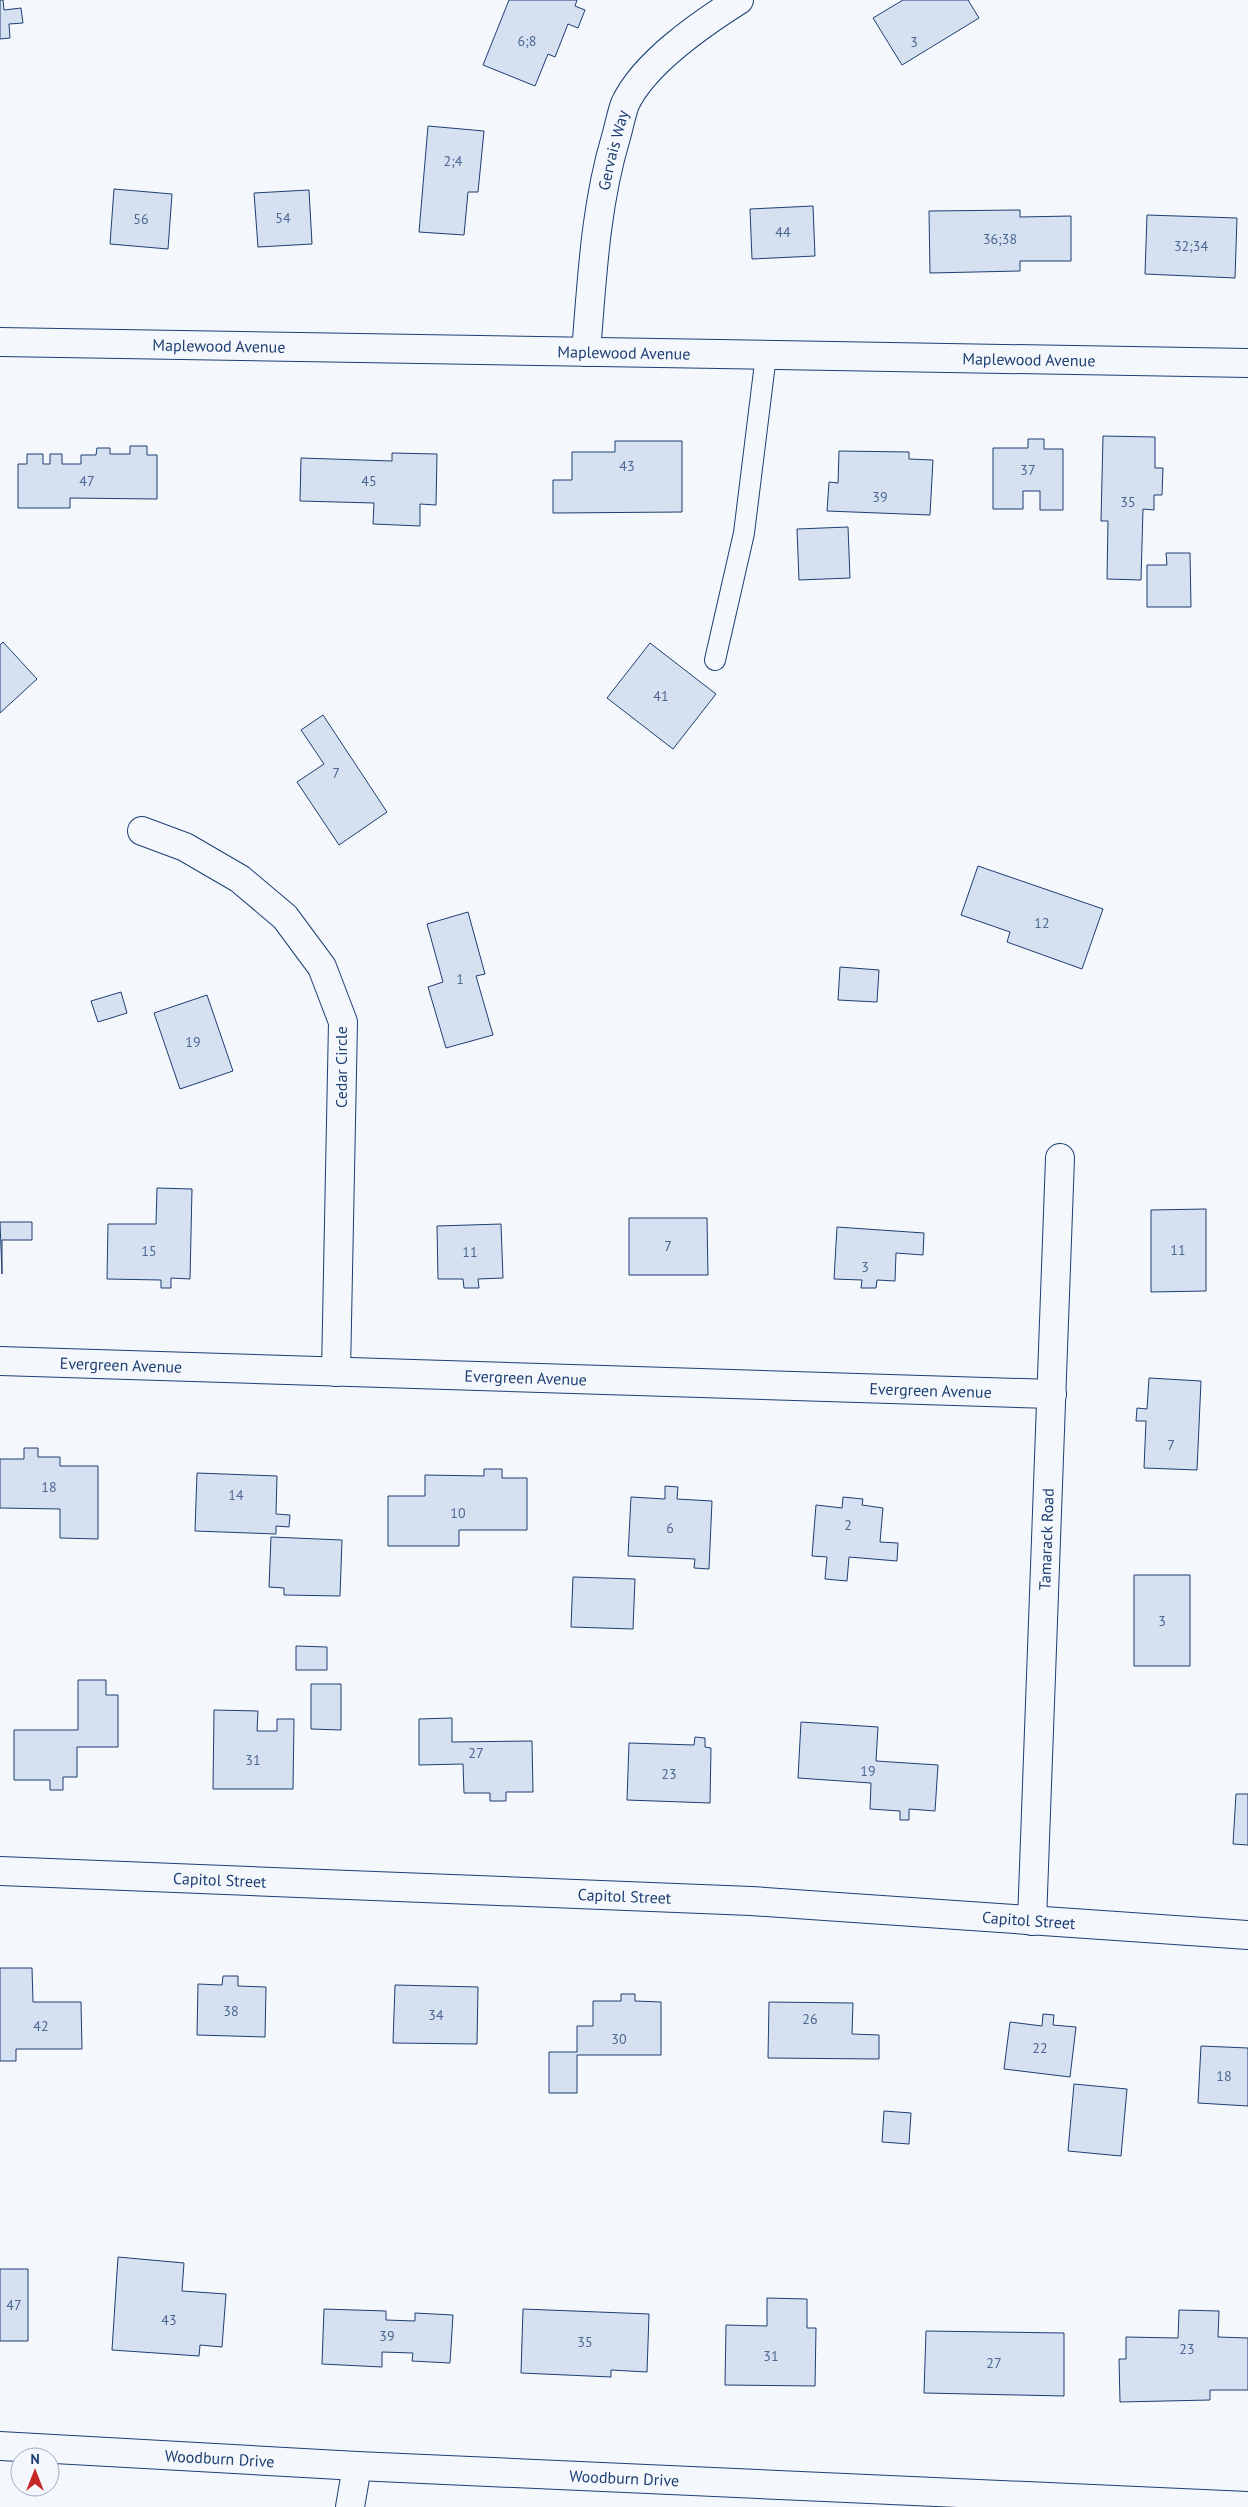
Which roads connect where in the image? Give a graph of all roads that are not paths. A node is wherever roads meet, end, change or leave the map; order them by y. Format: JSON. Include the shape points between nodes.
{"nodes":[{"id":1,"x":739,"y":0,"type":"edge"},
{"id":2,"x":0,"y":342,"type":"edge"},
{"id":3,"x":586,"y":352,"type":"junction"},
{"id":4,"x":766,"y":355,"type":"junction"},
{"id":5,"x":1248,"y":363,"type":"edge"},
{"id":6,"x":714,"y":660,"type":"dead end"},
{"id":7,"x":142,"y":831,"type":"dead end"},
{"id":8,"x":1060,"y":1158,"type":"dead end"},
{"id":9,"x":0,"y":1361,"type":"edge"},
{"id":10,"x":336,"y":1372,"type":"junction"},
{"id":11,"x":1052,"y":1394,"type":"junction"},
{"id":12,"x":0,"y":1871,"type":"edge"},
{"id":13,"x":1032,"y":1921,"type":"junction"},
{"id":14,"x":1248,"y":1935,"type":"edge"},
{"id":15,"x":0,"y":2446,"type":"edge"},
{"id":16,"x":357,"y":2466,"type":"junction"},
{"id":17,"x":1201,"y":2506,"type":"edge"},
{"id":18,"x":1248,"y":2506,"type":"edge"},
{"id":19,"x":350,"y":2507,"type":"edge"}],
"edges":[{"from":1,"to":3,"type":"street","name":"Gervais Way","via":[[701,24],[650,68],[625,104],[605,180]]},
{"from":2,"to":3,"type":"street","name":"Maplewood Avenue"},
{"from":3,"to":4,"type":"street","name":"Maplewood Avenue"},
{"from":4,"to":5,"type":"street","name":"Maplewood Avenue"},
{"from":4,"to":6,"type":"lane","via":[[744,533]]},
{"from":7,"to":10,"type":"street","name":"Cedar Circle","via":[[185,847],[240,879],[285,917],[322,967],[343,1022]]},
{"from":8,"to":11,"type":"street","name":"Tamarack Road"},
{"from":9,"to":10,"type":"street","name":"Evergreen Avenue"},
{"from":10,"to":11,"type":"street","name":"Evergreen Avenue"},
{"from":11,"to":13,"type":"street","name":"Tamarack Road"},
{"from":12,"to":13,"type":"street","name":"Capitol Street","via":[[751,1902]]},
{"from":13,"to":14,"type":"street","name":"Capitol Street"},
{"from":15,"to":16,"type":"street","name":"Woodburn Drive"},
{"from":16,"to":17,"type":"street","name":"Woodburn Drive"},
{"from":16,"to":19,"type":"street"},
{"from":17,"to":18,"type":"street","name":"Woodburn Drive"}]}
